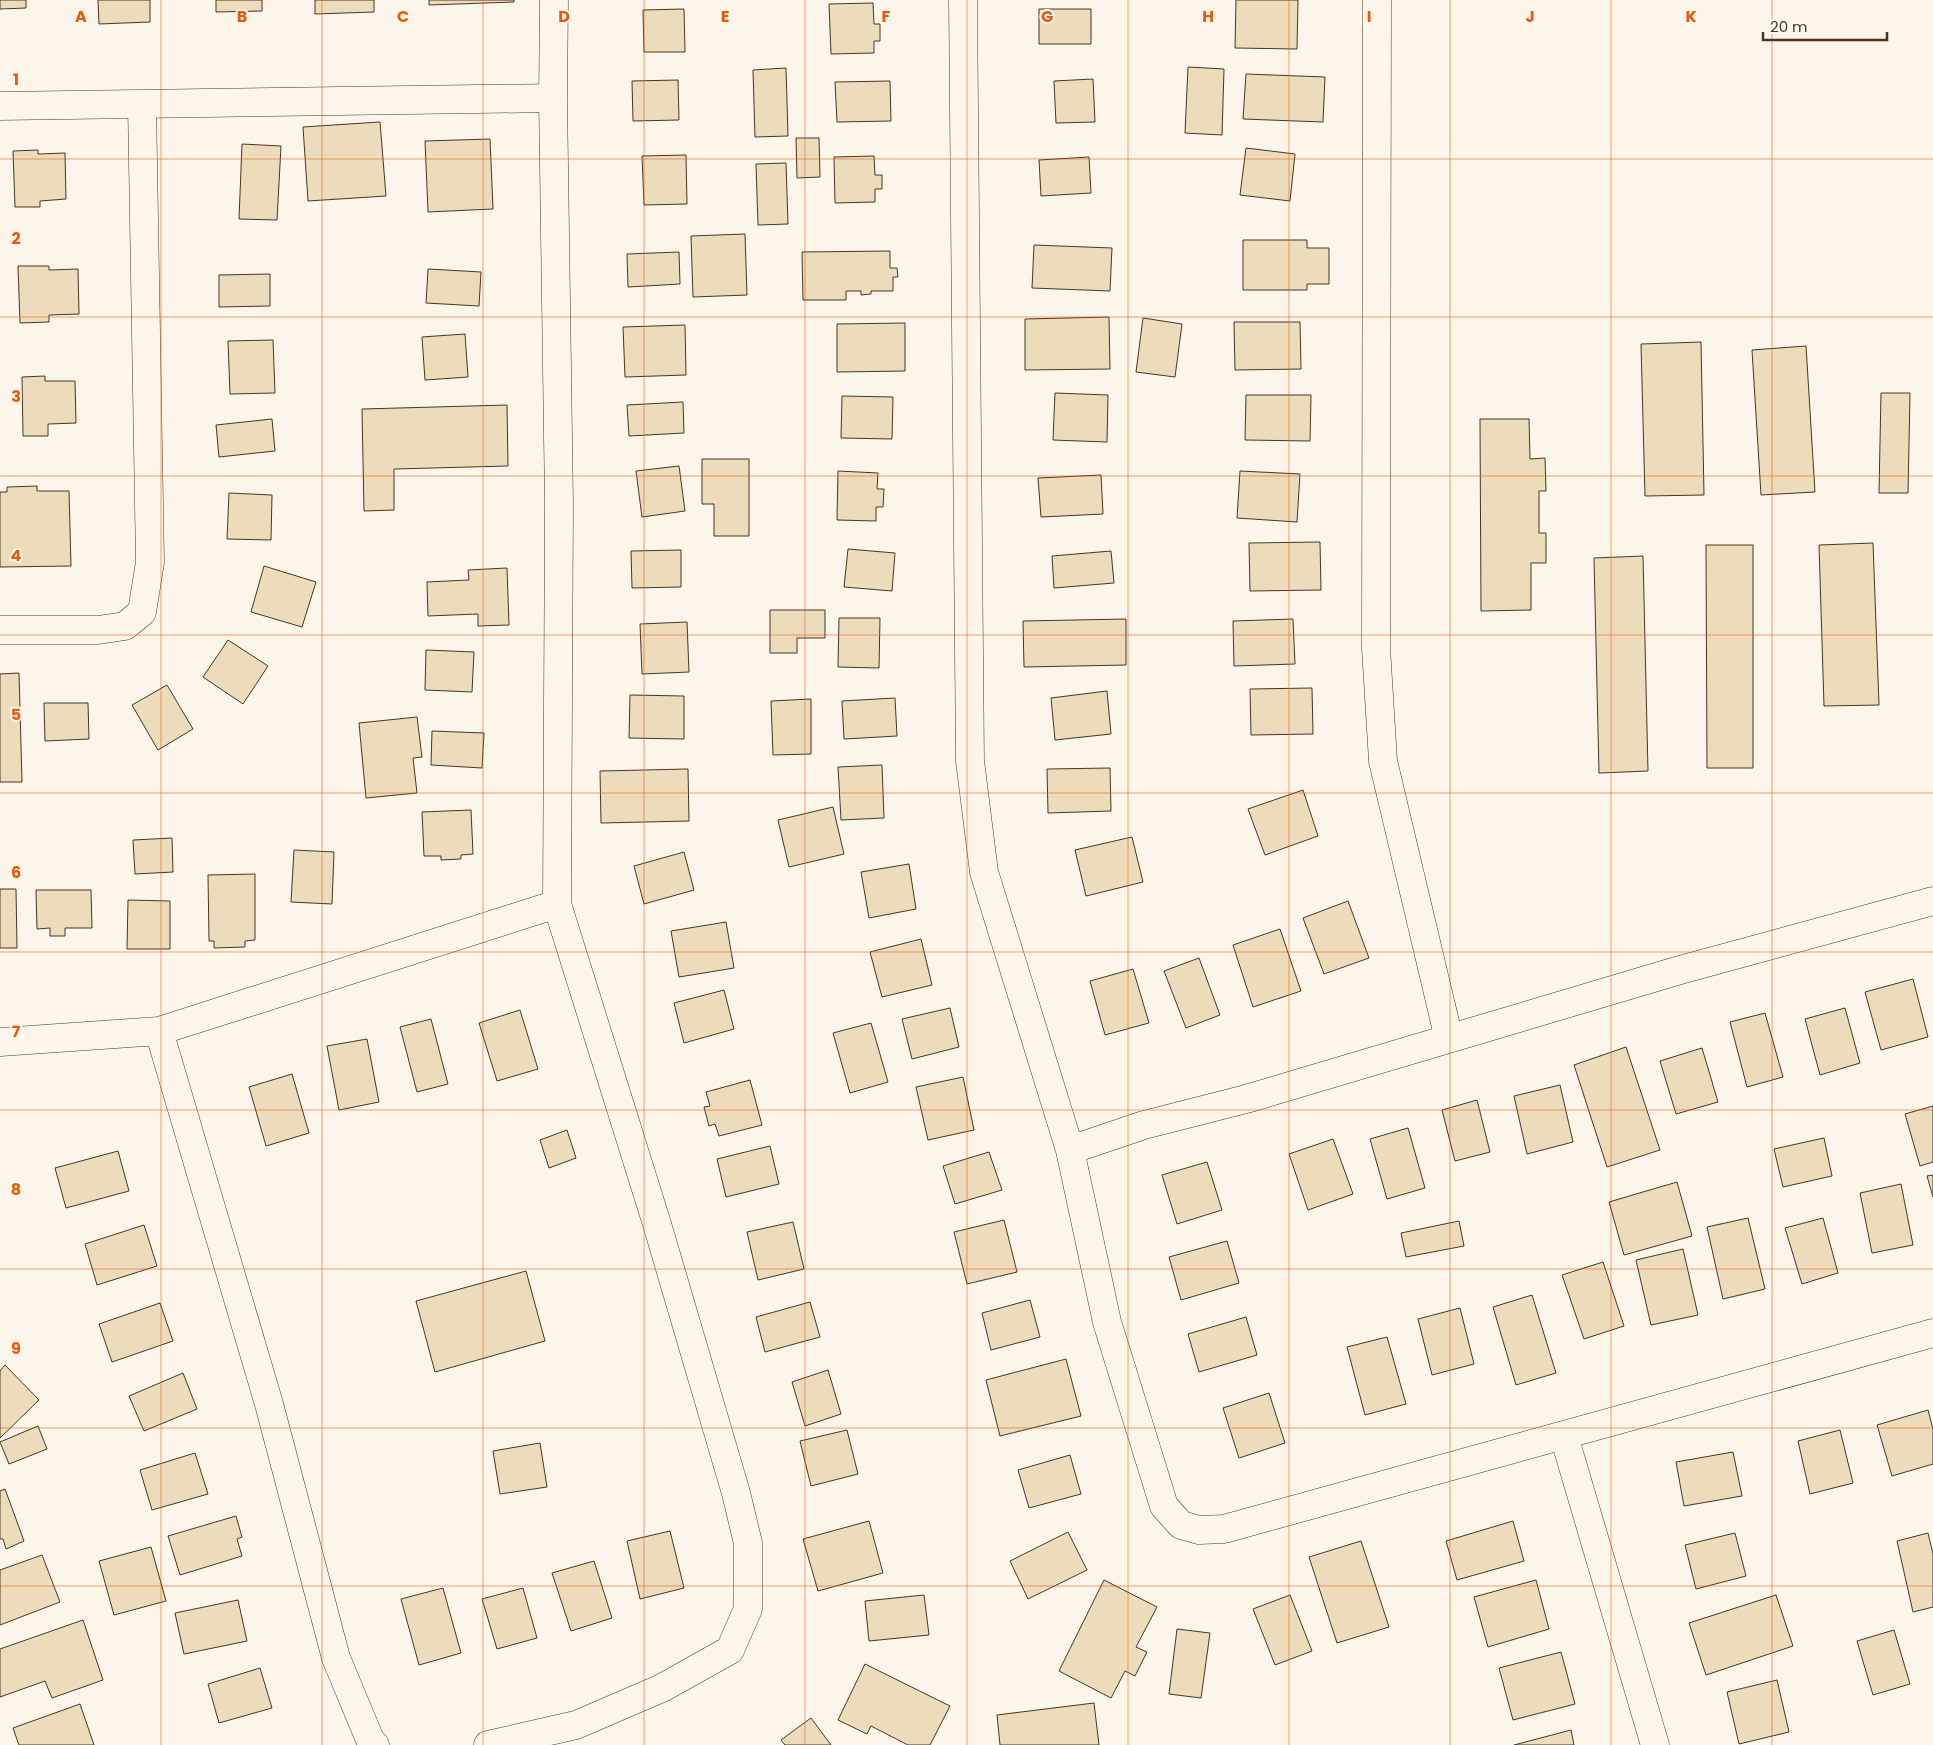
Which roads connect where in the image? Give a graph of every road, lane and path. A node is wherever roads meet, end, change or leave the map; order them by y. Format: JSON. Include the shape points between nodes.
{"nodes":[{"id":1,"x":554,"y":0,"type":"edge"},
{"id":2,"x":963,"y":0,"type":"edge"},
{"id":3,"x":1377,"y":0,"type":"edge"},
{"id":4,"x":553,"y":98,"type":"junction"},
{"id":5,"x":142,"y":104,"type":"junction"},
{"id":6,"x":0,"y":106,"type":"edge"},
{"id":7,"x":0,"y":630,"type":"edge"},
{"id":8,"x":1933,"y":901,"type":"edge"},
{"id":9,"x":557,"y":904,"type":"junction"},
{"id":10,"x":159,"y":1031,"type":"junction"},
{"id":11,"x":1449,"y":1039,"type":"junction"},
{"id":12,"x":0,"y":1042,"type":"edge"},
{"id":13,"x":1070,"y":1150,"type":"junction"},
{"id":14,"x":1933,"y":1333,"type":"edge"},
{"id":15,"x":1564,"y":1436,"type":"junction"},
{"id":16,"x":375,"y":1745,"type":"edge"},
{"id":17,"x":488,"y":1745,"type":"edge"},
{"id":18,"x":1655,"y":1745,"type":"edge"}],
"edges":[{"from":1,"to":4,"type":"street"},
{"from":2,"to":13,"type":"street","via":[[970,761],[984,872]]},
{"from":3,"to":11,"type":"street","via":[[1376,648],[1383,761]]},
{"from":4,"to":5,"type":"street"},
{"from":4,"to":9,"type":"street","via":[[559,503]]},
{"from":5,"to":6,"type":"street"},
{"from":5,"to":7,"type":"street","via":[[150,562],[142,612],[124,626],[107,629]]},
{"from":8,"to":11,"type":"street","via":[[1680,970]]},
{"from":9,"to":10,"type":"street"},
{"from":9,"to":17,"type":"street","via":[[736,1493],[748,1542],[748,1609],[730,1650],[662,1688],[576,1725]]},
{"from":10,"to":12,"type":"street"},
{"from":10,"to":16,"type":"street","via":[[269,1404],[336,1658]]},
{"from":11,"to":13,"type":"street","via":[[1246,1099],[1144,1125]]},
{"from":13,"to":15,"type":"street","via":[[1106,1322],[1164,1506],[1182,1525],[1199,1530],[1224,1529]]},
{"from":14,"to":15,"type":"street"},
{"from":15,"to":18,"type":"street"}]}
